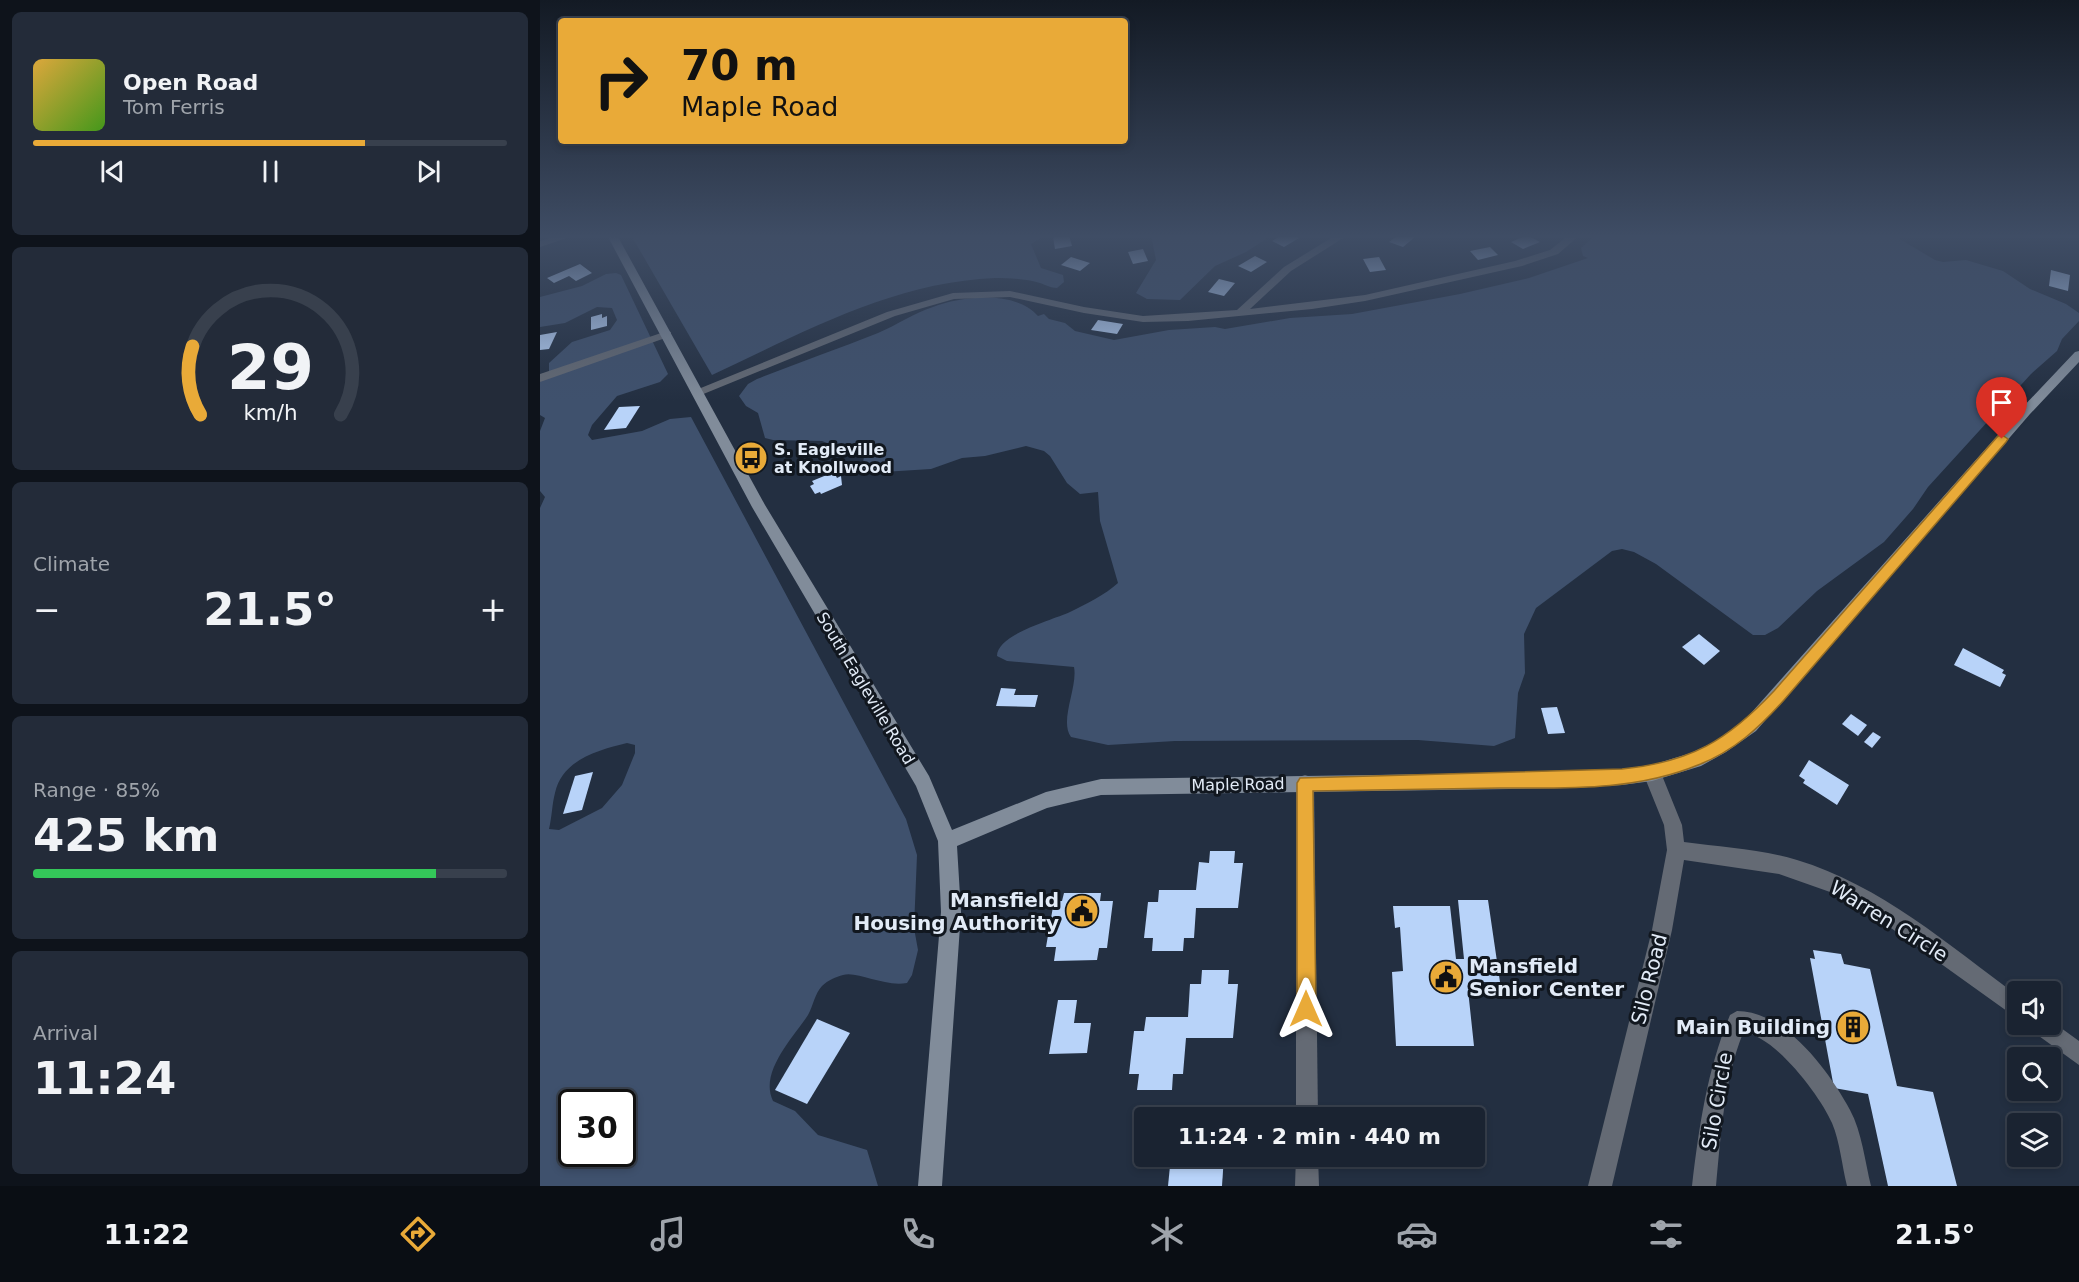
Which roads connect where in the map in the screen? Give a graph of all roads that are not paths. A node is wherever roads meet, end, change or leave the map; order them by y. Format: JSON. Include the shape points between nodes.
{"nodes":[{"id":1,"x":643,"y":290,"type":"edge"},
{"id":2,"x":1262,"y":290,"type":"edge"},
{"id":3,"x":1397,"y":290,"type":"edge"},
{"id":4,"x":1240,"y":313,"type":"junction"},
{"id":5,"x":667,"y":334,"type":"junction"},
{"id":6,"x":2079,"y":355,"type":"edge"},
{"id":7,"x":540,"y":378,"type":"edge"},
{"id":8,"x":697,"y":392,"type":"junction"},
{"id":9,"x":1652,"y":773,"type":"junction"},
{"id":10,"x":1305,"y":783,"type":"junction"},
{"id":11,"x":947,"y":841,"type":"junction"},
{"id":12,"x":1676,"y":849,"type":"junction"},
{"id":13,"x":2007,"y":1001,"type":"edge"},
{"id":14,"x":2054,"y":1035,"type":"edge"},
{"id":15,"x":2079,"y":1054,"type":"edge"},
{"id":16,"x":1307,"y":1107,"type":"edge"},
{"id":17,"x":1307,"y":1167,"type":"edge"},
{"id":18,"x":930,"y":1186,"type":"edge"},
{"id":19,"x":1307,"y":1186,"type":"edge"},
{"id":20,"x":1600,"y":1186,"type":"edge"},
{"id":21,"x":1704,"y":1186,"type":"edge"},
{"id":22,"x":1859,"y":1186,"type":"edge"}],
"edges":[{"from":1,"to":5,"type":"street","name":"South Eagleville Road"},
{"from":2,"to":4,"type":"street"},
{"from":3,"to":4,"type":"street","via":[[1339,303]]},
{"from":4,"to":8,"type":"street","via":[[1143,319],[1010,294],[953,296],[891,314]]},
{"from":5,"to":7,"type":"street"},
{"from":5,"to":8,"type":"street","name":"South Eagleville Road"},
{"from":6,"to":9,"type":"street","name":"Maple Road","via":[[1750,726],[1695,760]]},
{"from":8,"to":11,"type":"street","name":"South Eagleville Road","via":[[759,507],[922,782]]},
{"from":9,"to":10,"type":"street","name":"Maple Road","via":[[1570,780]]},
{"from":9,"to":12,"type":"street","name":"Silo Road","via":[[1673,825]]},
{"from":10,"to":11,"type":"street","name":"Maple Road","via":[[1101,787],[1046,800]]},
{"from":10,"to":16,"type":"street"},
{"from":11,"to":18,"type":"street","name":"South Eagleville Road","via":[[951,912]]},
{"from":12,"to":13,"type":"street","name":"Warren Circle","via":[[1809,874],[1851,892]]},
{"from":12,"to":20,"type":"street","name":"Silo Road","via":[[1662,930]]},
{"from":14,"to":15,"type":"street"},
{"from":17,"to":19,"type":"street"},
{"from":21,"to":22,"type":"street","name":"Silo Circle","via":[[1708,1141],[1728,1041],[1737,1022],[1753,1022],[1776,1034],[1813,1074],[1842,1118]]}]}
